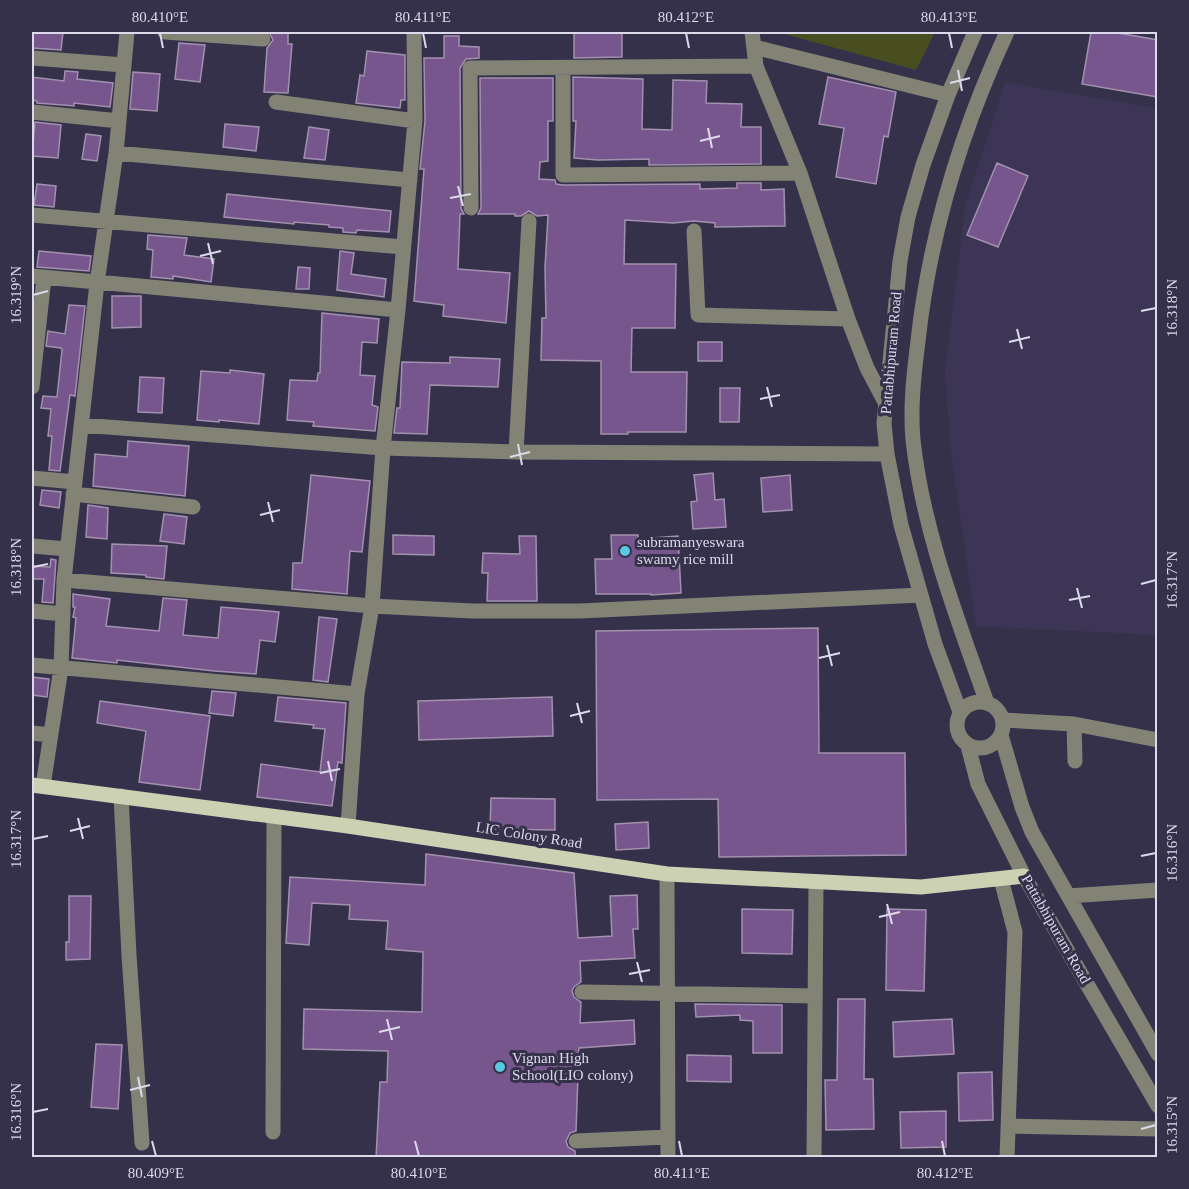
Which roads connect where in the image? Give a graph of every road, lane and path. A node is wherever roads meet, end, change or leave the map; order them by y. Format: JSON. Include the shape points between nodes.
{"nodes":[{"id":1,"x":127,"y":32,"type":"edge"},
{"id":2,"x":165,"y":32,"type":"edge"},
{"id":3,"x":415,"y":32,"type":"edge"},
{"id":4,"x":975,"y":32,"type":"edge"},
{"id":5,"x":1007,"y":32,"type":"edge"},
{"id":6,"x":263,"y":39,"type":"dead end"},
{"id":7,"x":753,"y":39,"type":"edge"},
{"id":8,"x":32,"y":58,"type":"edge"},
{"id":9,"x":124,"y":65,"type":"junction"},
{"id":10,"x":756,"y":66,"type":"junction"},
{"id":11,"x":563,"y":68,"type":"junction"},
{"id":12,"x":948,"y":95,"type":"junction"},
{"id":13,"x":276,"y":102,"type":"dead end"},
{"id":14,"x":32,"y":112,"type":"edge"},
{"id":15,"x":119,"y":121,"type":"junction"},
{"id":16,"x":415,"y":121,"type":"junction"},
{"id":17,"x":116,"y":153,"type":"junction"},
{"id":18,"x":800,"y":173,"type":"junction"},
{"id":19,"x":410,"y":180,"type":"junction"},
{"id":20,"x":471,"y":208,"type":"dead end"},
{"id":21,"x":32,"y":215,"type":"edge"},
{"id":22,"x":106,"y":220,"type":"junction"},
{"id":23,"x":529,"y":221,"type":"dead end"},
{"id":24,"x":694,"y":231,"type":"dead end"},
{"id":25,"x":403,"y":247,"type":"junction"},
{"id":26,"x":38,"y":277,"type":"edge"},
{"id":27,"x":97,"y":283,"type":"junction"},
{"id":28,"x":398,"y":310,"type":"junction"},
{"id":29,"x":848,"y":319,"type":"junction"},
{"id":30,"x":35,"y":332,"type":"edge"},
{"id":31,"x":32,"y":387,"type":"edge"},
{"id":32,"x":885,"y":402,"type":"junction"},
{"id":33,"x":81,"y":425,"type":"junction"},
{"id":34,"x":383,"y":448,"type":"junction"},
{"id":35,"x":516,"y":452,"type":"junction"},
{"id":36,"x":887,"y":454,"type":"junction"},
{"id":37,"x":32,"y":478,"type":"edge"},
{"id":38,"x":74,"y":488,"type":"junction"},
{"id":39,"x":193,"y":507,"type":"dead end"},
{"id":40,"x":32,"y":546,"type":"edge"},
{"id":41,"x":67,"y":549,"type":"junction"},
{"id":42,"x":64,"y":580,"type":"junction"},
{"id":43,"x":921,"y":595,"type":"junction"},
{"id":44,"x":372,"y":606,"type":"junction"},
{"id":45,"x":32,"y":610,"type":"edge"},
{"id":46,"x":63,"y":614,"type":"junction"},
{"id":47,"x":32,"y":665,"type":"edge"},
{"id":48,"x":61,"y":668,"type":"junction"},
{"id":49,"x":357,"y":694,"type":"junction"},
{"id":50,"x":987,"y":703,"type":"junction"},
{"id":51,"x":960,"y":712,"type":"junction"},
{"id":52,"x":1074,"y":724,"type":"junction"},
{"id":53,"x":1002,"y":728,"type":"junction"},
{"id":54,"x":32,"y":733,"type":"edge"},
{"id":55,"x":50,"y":735,"type":"junction"},
{"id":56,"x":1158,"y":740,"type":"edge"},
{"id":57,"x":968,"y":746,"type":"junction"},
{"id":58,"x":1075,"y":761,"type":"dead end"},
{"id":59,"x":37,"y":786,"type":"edge"},
{"id":60,"x":121,"y":796,"type":"junction"},
{"id":61,"x":274,"y":817,"type":"junction"},
{"id":62,"x":348,"y":826,"type":"junction"},
{"id":63,"x":666,"y":874,"type":"junction"},
{"id":64,"x":1024,"y":876,"type":"junction"},
{"id":65,"x":1001,"y":879,"type":"junction"},
{"id":66,"x":816,"y":882,"type":"junction"},
{"id":67,"x":1158,"y":890,"type":"edge"},
{"id":68,"x":1068,"y":897,"type":"junction"},
{"id":69,"x":582,"y":992,"type":"dead end"},
{"id":70,"x":667,"y":992,"type":"junction"},
{"id":71,"x":815,"y":996,"type":"junction"},
{"id":72,"x":1158,"y":1054,"type":"edge"},
{"id":73,"x":1158,"y":1106,"type":"edge"},
{"id":74,"x":1009,"y":1126,"type":"junction"},
{"id":75,"x":1158,"y":1130,"type":"edge"},
{"id":76,"x":273,"y":1132,"type":"dead end"},
{"id":77,"x":668,"y":1137,"type":"junction"},
{"id":78,"x":576,"y":1141,"type":"dead end"},
{"id":79,"x":142,"y":1143,"type":"dead end"},
{"id":80,"x":668,"y":1158,"type":"edge"},
{"id":81,"x":814,"y":1158,"type":"edge"},
{"id":82,"x":1007,"y":1158,"type":"edge"}],
"edges":[{"from":1,"to":9,"type":"street"},
{"from":2,"to":6,"type":"street"},
{"from":3,"to":16,"type":"street"},
{"from":4,"to":12,"type":"street","name":"Pattabhipuram Road"},
{"from":5,"to":50,"type":"street","name":"Pattabhipuram Road","via":[[955,162],[935,231],[925,282],[912,410],[929,527]]},
{"from":7,"to":10,"type":"street"},
{"from":7,"to":12,"type":"street"},
{"from":8,"to":9,"type":"street"},
{"from":9,"to":15,"type":"street"},
{"from":10,"to":11,"type":"street"},
{"from":10,"to":18,"type":"street"},
{"from":11,"to":18,"type":"street","via":[[563,175]]},
{"from":11,"to":20,"type":"street","via":[[470,69]]},
{"from":12,"to":32,"type":"street","name":"Pattabhipuram Road","via":[[908,217]]},
{"from":13,"to":16,"type":"street"},
{"from":14,"to":15,"type":"street"},
{"from":15,"to":17,"type":"street"},
{"from":16,"to":19,"type":"street"},
{"from":17,"to":19,"type":"street"},
{"from":17,"to":22,"type":"street"},
{"from":18,"to":29,"type":"street"},
{"from":19,"to":25,"type":"street"},
{"from":21,"to":22,"type":"street"},
{"from":22,"to":25,"type":"street"},
{"from":22,"to":27,"type":"street"},
{"from":23,"to":35,"type":"street"},
{"from":24,"to":29,"type":"street","via":[[698,315]]},
{"from":25,"to":28,"type":"street"},
{"from":26,"to":27,"type":"street"},
{"from":26,"to":30,"type":"street"},
{"from":27,"to":28,"type":"street"},
{"from":27,"to":33,"type":"street"},
{"from":28,"to":34,"type":"street"},
{"from":29,"to":32,"type":"street","via":[[867,369]]},
{"from":30,"to":31,"type":"street"},
{"from":32,"to":36,"type":"street","name":"Pattabhipuram Road"},
{"from":33,"to":34,"type":"street"},
{"from":33,"to":38,"type":"street"},
{"from":34,"to":35,"type":"street"},
{"from":34,"to":44,"type":"street"},
{"from":35,"to":36,"type":"street"},
{"from":36,"to":43,"type":"street","name":"Pattabhipuram Road","via":[[901,525]]},
{"from":37,"to":38,"type":"street"},
{"from":38,"to":39,"type":"street"},
{"from":38,"to":41,"type":"street"},
{"from":40,"to":41,"type":"street"},
{"from":41,"to":42,"type":"street"},
{"from":42,"to":44,"type":"street"},
{"from":42,"to":46,"type":"street"},
{"from":43,"to":44,"type":"street","via":[[580,611]]},
{"from":43,"to":51,"type":"street","name":"Pattabhipuram Road"},
{"from":44,"to":49,"type":"street"},
{"from":45,"to":46,"type":"street"},
{"from":46,"to":48,"type":"street"},
{"from":47,"to":48,"type":"street"},
{"from":48,"to":49,"type":"street"},
{"from":48,"to":55,"type":"street"},
{"from":49,"to":62,"type":"street"},
{"from":50,"to":51,"type":"street","via":[[972,703]]},
{"from":50,"to":53,"type":"street","via":[[994,707]]},
{"from":51,"to":57,"type":"street","via":[[958,735]]},
{"from":52,"to":53,"type":"street"},
{"from":52,"to":56,"type":"street"},
{"from":52,"to":58,"type":"street"},
{"from":53,"to":57,"type":"street","via":[[990,746]]},
{"from":53,"to":68,"type":"street","name":"Pattabhipuram Road","via":[[1022,807]]},
{"from":54,"to":55,"type":"street"},
{"from":55,"to":59,"type":"street"},
{"from":57,"to":64,"type":"street","name":"Pattabhipuram Road","via":[[978,784]]},
{"from":59,"to":60,"type":"main road","name":"LIC Colony Road"},
{"from":60,"to":61,"type":"main road","name":"LIC Colony Road"},
{"from":60,"to":79,"type":"street"},
{"from":61,"to":62,"type":"main road","name":"LIC Colony Road"},
{"from":61,"to":76,"type":"street"},
{"from":62,"to":63,"type":"main road","name":"LIC Colony Road"},
{"from":63,"to":66,"type":"main road","name":"LIC Colony Road"},
{"from":63,"to":70,"type":"street"},
{"from":64,"to":65,"type":"main road","name":"LIC Colony Road"},
{"from":64,"to":73,"type":"street","name":"Pattabhipuram Road"},
{"from":65,"to":66,"type":"main road","name":"LIC Colony Road","via":[[921,886]]},
{"from":65,"to":74,"type":"street","via":[[1015,932]]},
{"from":66,"to":71,"type":"street"},
{"from":67,"to":68,"type":"street"},
{"from":68,"to":72,"type":"street","name":"Pattabhipuram Road"},
{"from":69,"to":70,"type":"street"},
{"from":70,"to":71,"type":"street"},
{"from":70,"to":77,"type":"street"},
{"from":71,"to":81,"type":"street"},
{"from":74,"to":75,"type":"street"},
{"from":74,"to":82,"type":"street"},
{"from":77,"to":78,"type":"street"},
{"from":77,"to":80,"type":"street"}]}
